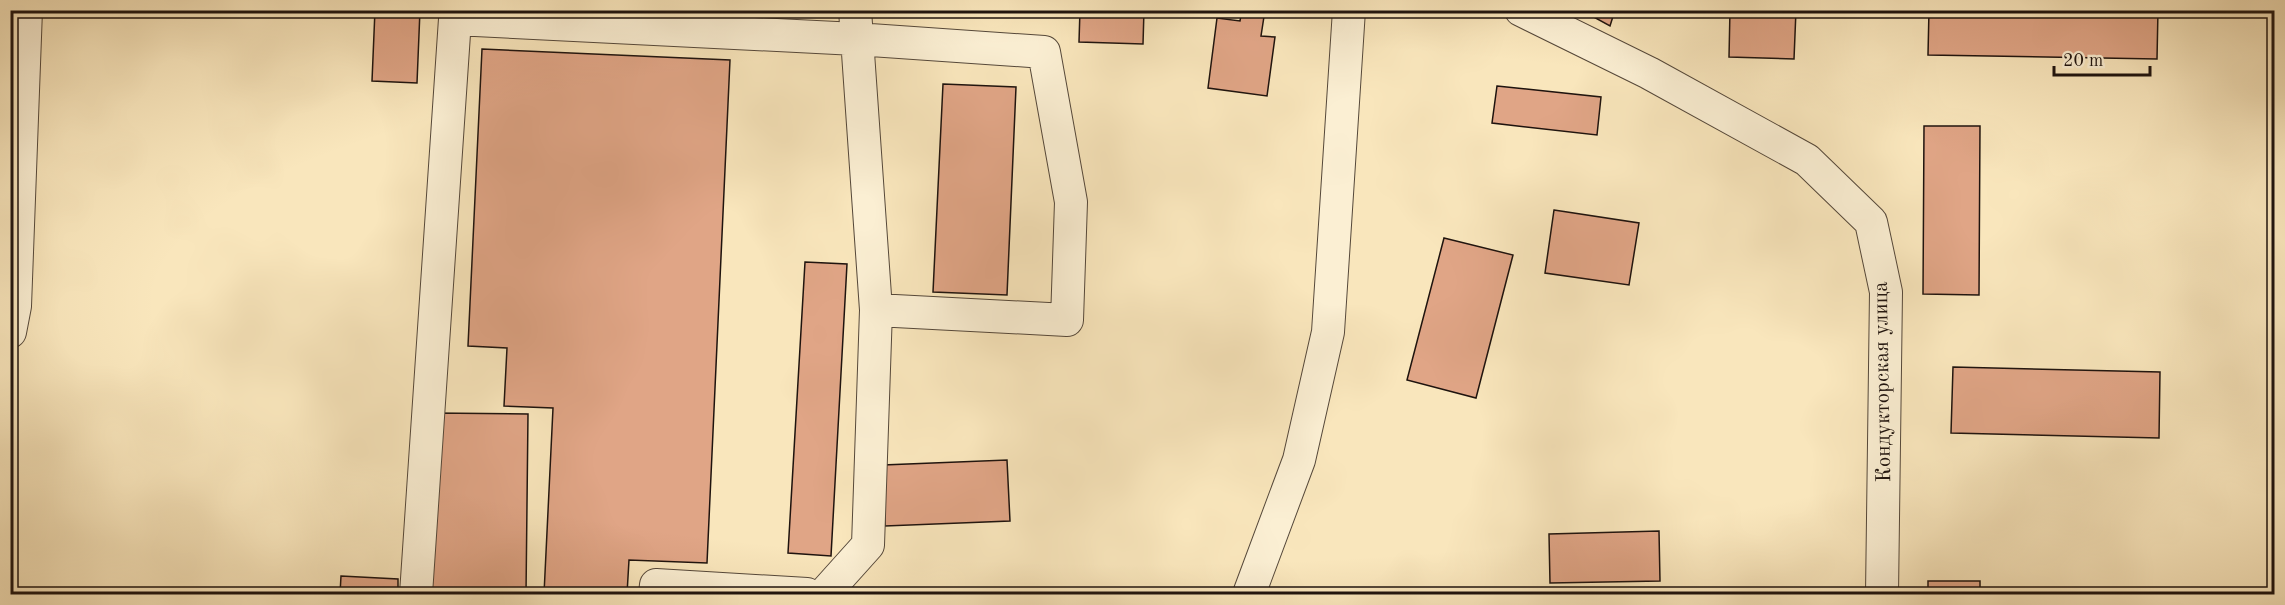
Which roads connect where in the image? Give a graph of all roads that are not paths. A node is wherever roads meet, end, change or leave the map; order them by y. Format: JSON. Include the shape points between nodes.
{"nodes":[{"id":1,"x":27,"y":10,"type":"edge"},
{"id":2,"x":1349,"y":10,"type":"edge"},
{"id":3,"x":1521,"y":10,"type":"edge"},
{"id":4,"x":856,"y":25,"type":"edge"},
{"id":5,"x":876,"y":310,"type":"junction"},
{"id":6,"x":10,"y":332,"type":"edge"},
{"id":7,"x":416,"y":594,"type":"edge"},
{"id":8,"x":655,"y":594,"type":"edge"},
{"id":9,"x":807,"y":594,"type":"edge"},
{"id":10,"x":824,"y":594,"type":"edge"},
{"id":11,"x":1249,"y":594,"type":"edge"},
{"id":12,"x":1882,"y":594,"type":"edge"}],
"edges":[{"from":1,"to":6,"type":"lane","via":[[15,306]]},
{"from":2,"to":11,"type":"lane","via":[[1328,332],[1299,460]]},
{"from":3,"to":12,"type":"lane","name":"Кондукторская улица","via":[[1648,73],[1807,160],[1871,222],[1886,292]]},
{"from":4,"to":5,"type":"lane"},
{"from":4,"to":5,"type":"lane","via":[[1044,52],[1071,202],[1067,320]]},
{"from":4,"to":7,"type":"lane","via":[[455,19]]},
{"from":5,"to":10,"type":"lane","via":[[868,545]]},
{"from":8,"to":9,"type":"lane","via":[[656,585]]}]}
